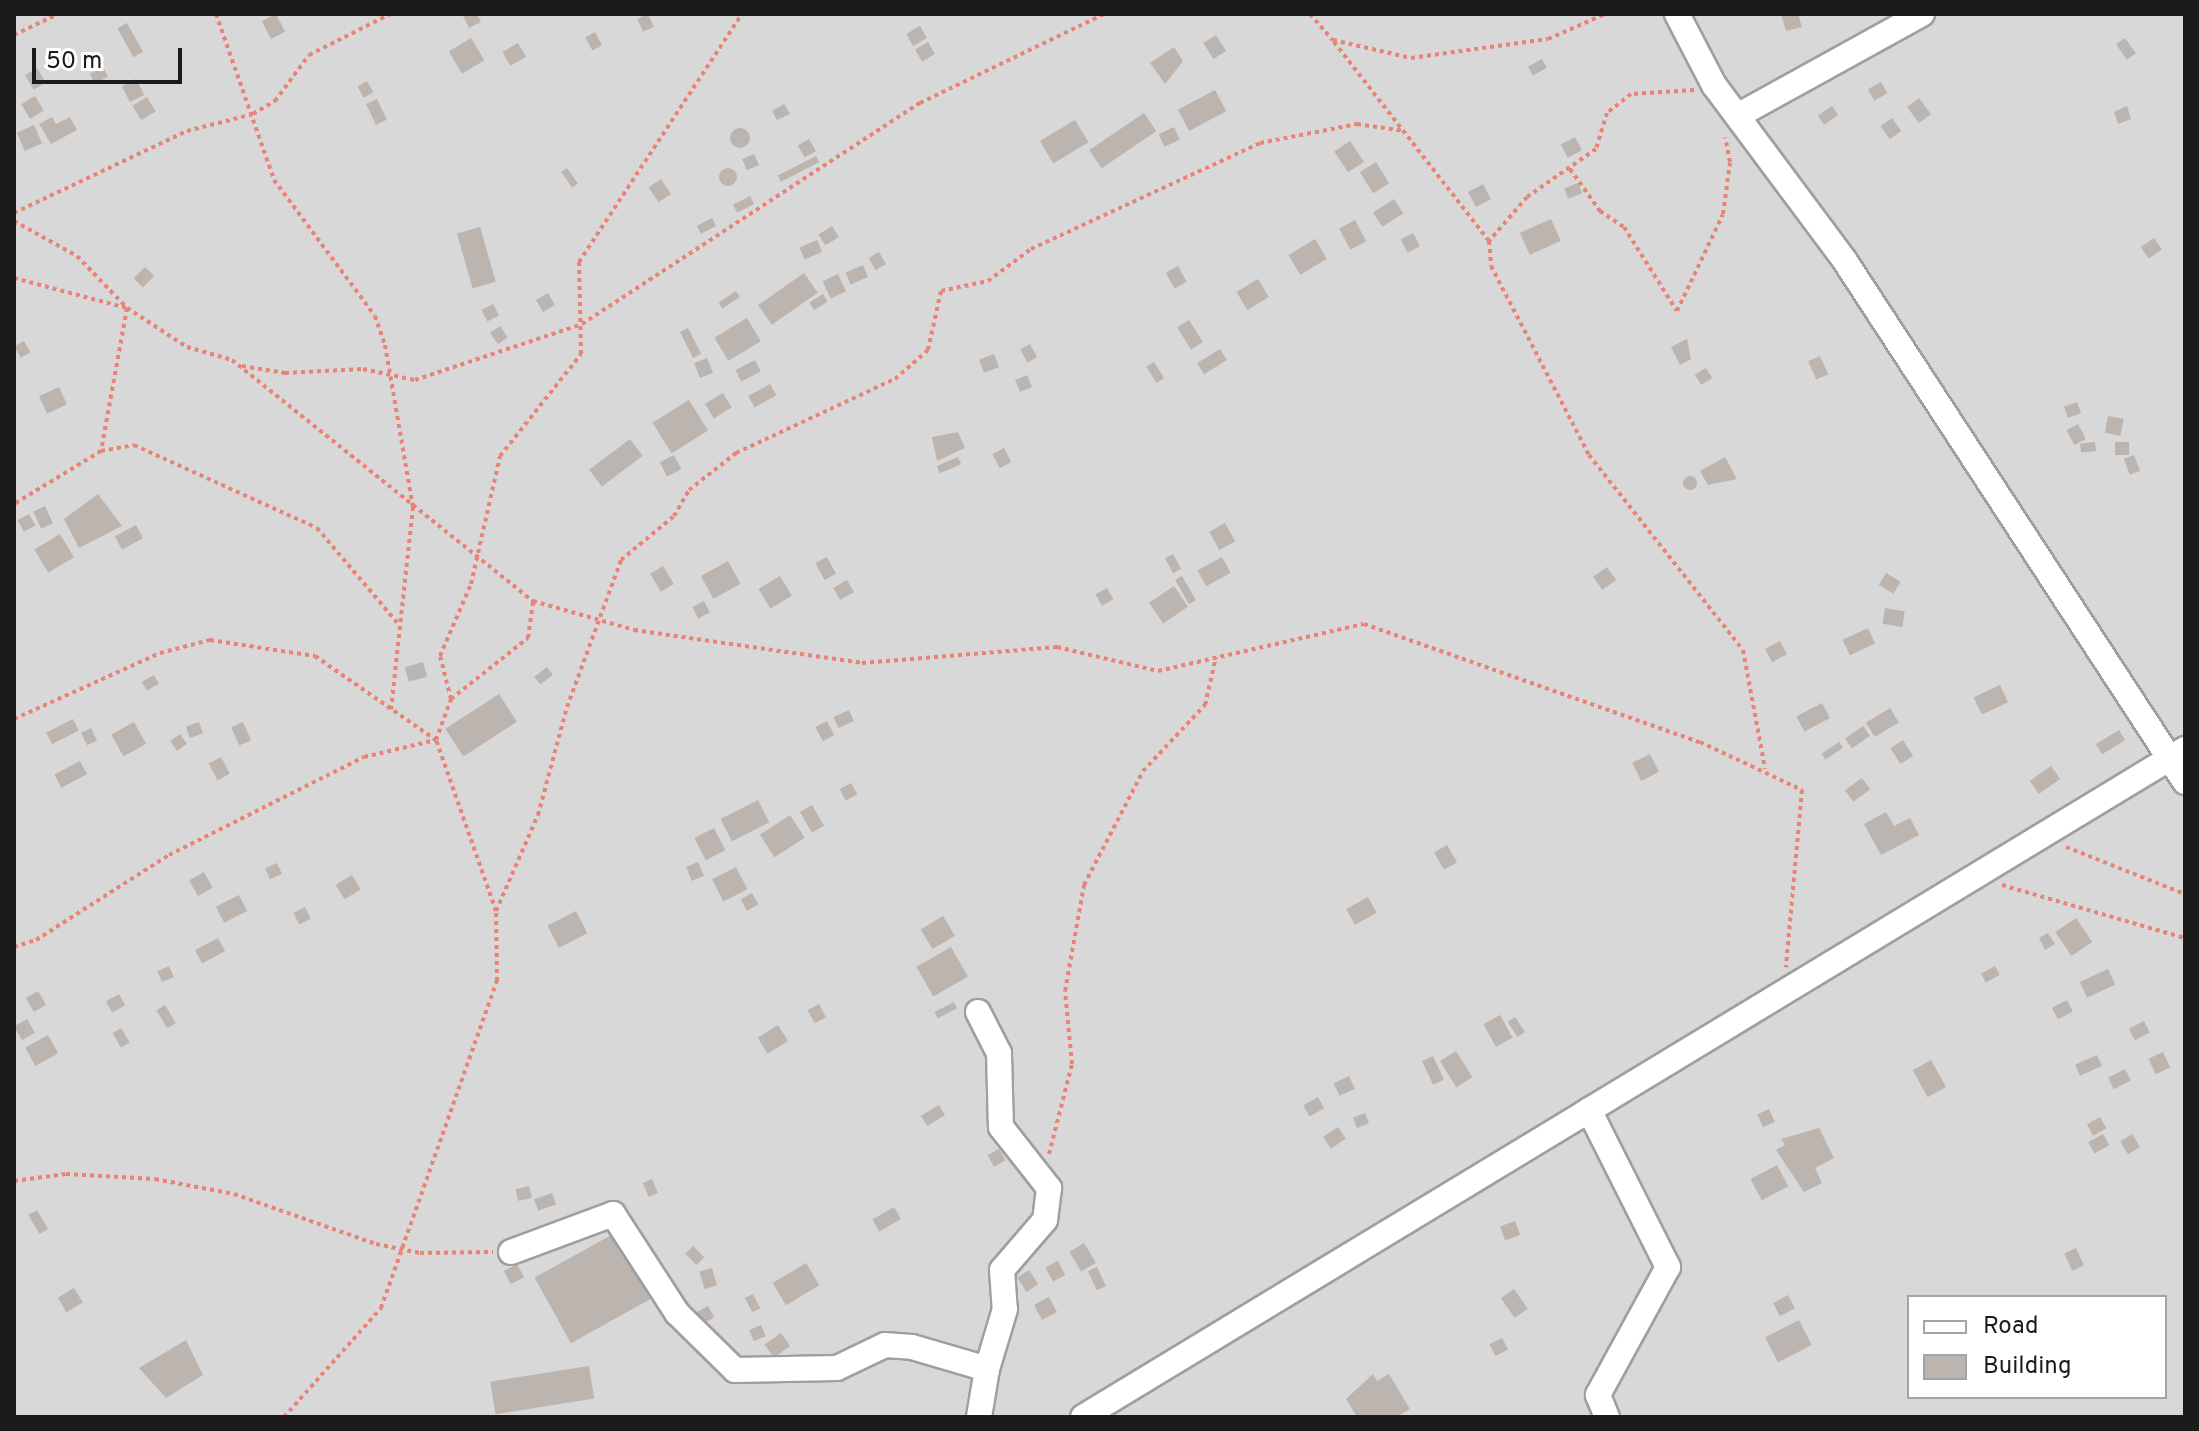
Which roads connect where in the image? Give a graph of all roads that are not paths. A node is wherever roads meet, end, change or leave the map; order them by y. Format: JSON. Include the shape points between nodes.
{"nodes":[{"id":1,"x":1677,"y":14,"type":"edge"},
{"id":2,"x":1922,"y":14,"type":"edge"},
{"id":3,"x":1731,"y":123,"type":"junction"},
{"id":4,"x":2177,"y":754,"type":"edge"},
{"id":5,"x":2185,"y":782,"type":"edge"},
{"id":6,"x":978,"y":1012,"type":"dead end"},
{"id":7,"x":1589,"y":1110,"type":"junction"},
{"id":8,"x":511,"y":1252,"type":"road end"},
{"id":9,"x":987,"y":1369,"type":"junction"},
{"id":10,"x":979,"y":1417,"type":"edge"},
{"id":11,"x":1083,"y":1417,"type":"edge"},
{"id":12,"x":1607,"y":1417,"type":"edge"}],
"edges":[{"from":1,"to":3,"type":"street"},
{"from":2,"to":3,"type":"street"},
{"from":3,"to":4,"type":"street","via":[[1845,261]]},
{"from":4,"to":5,"type":"street"},
{"from":4,"to":7,"type":"street"},
{"from":6,"to":9,"type":"street","via":[[999,1053],[1001,1127],[1049,1188],[1045,1220],[1002,1270],[1005,1309]]},
{"from":7,"to":11,"type":"street"},
{"from":7,"to":12,"type":"street","via":[[1668,1267],[1598,1395]]},
{"from":8,"to":9,"type":"street","via":[[613,1214],[677,1313],[735,1370],[837,1368],[885,1345]]},
{"from":9,"to":10,"type":"street"}]}
